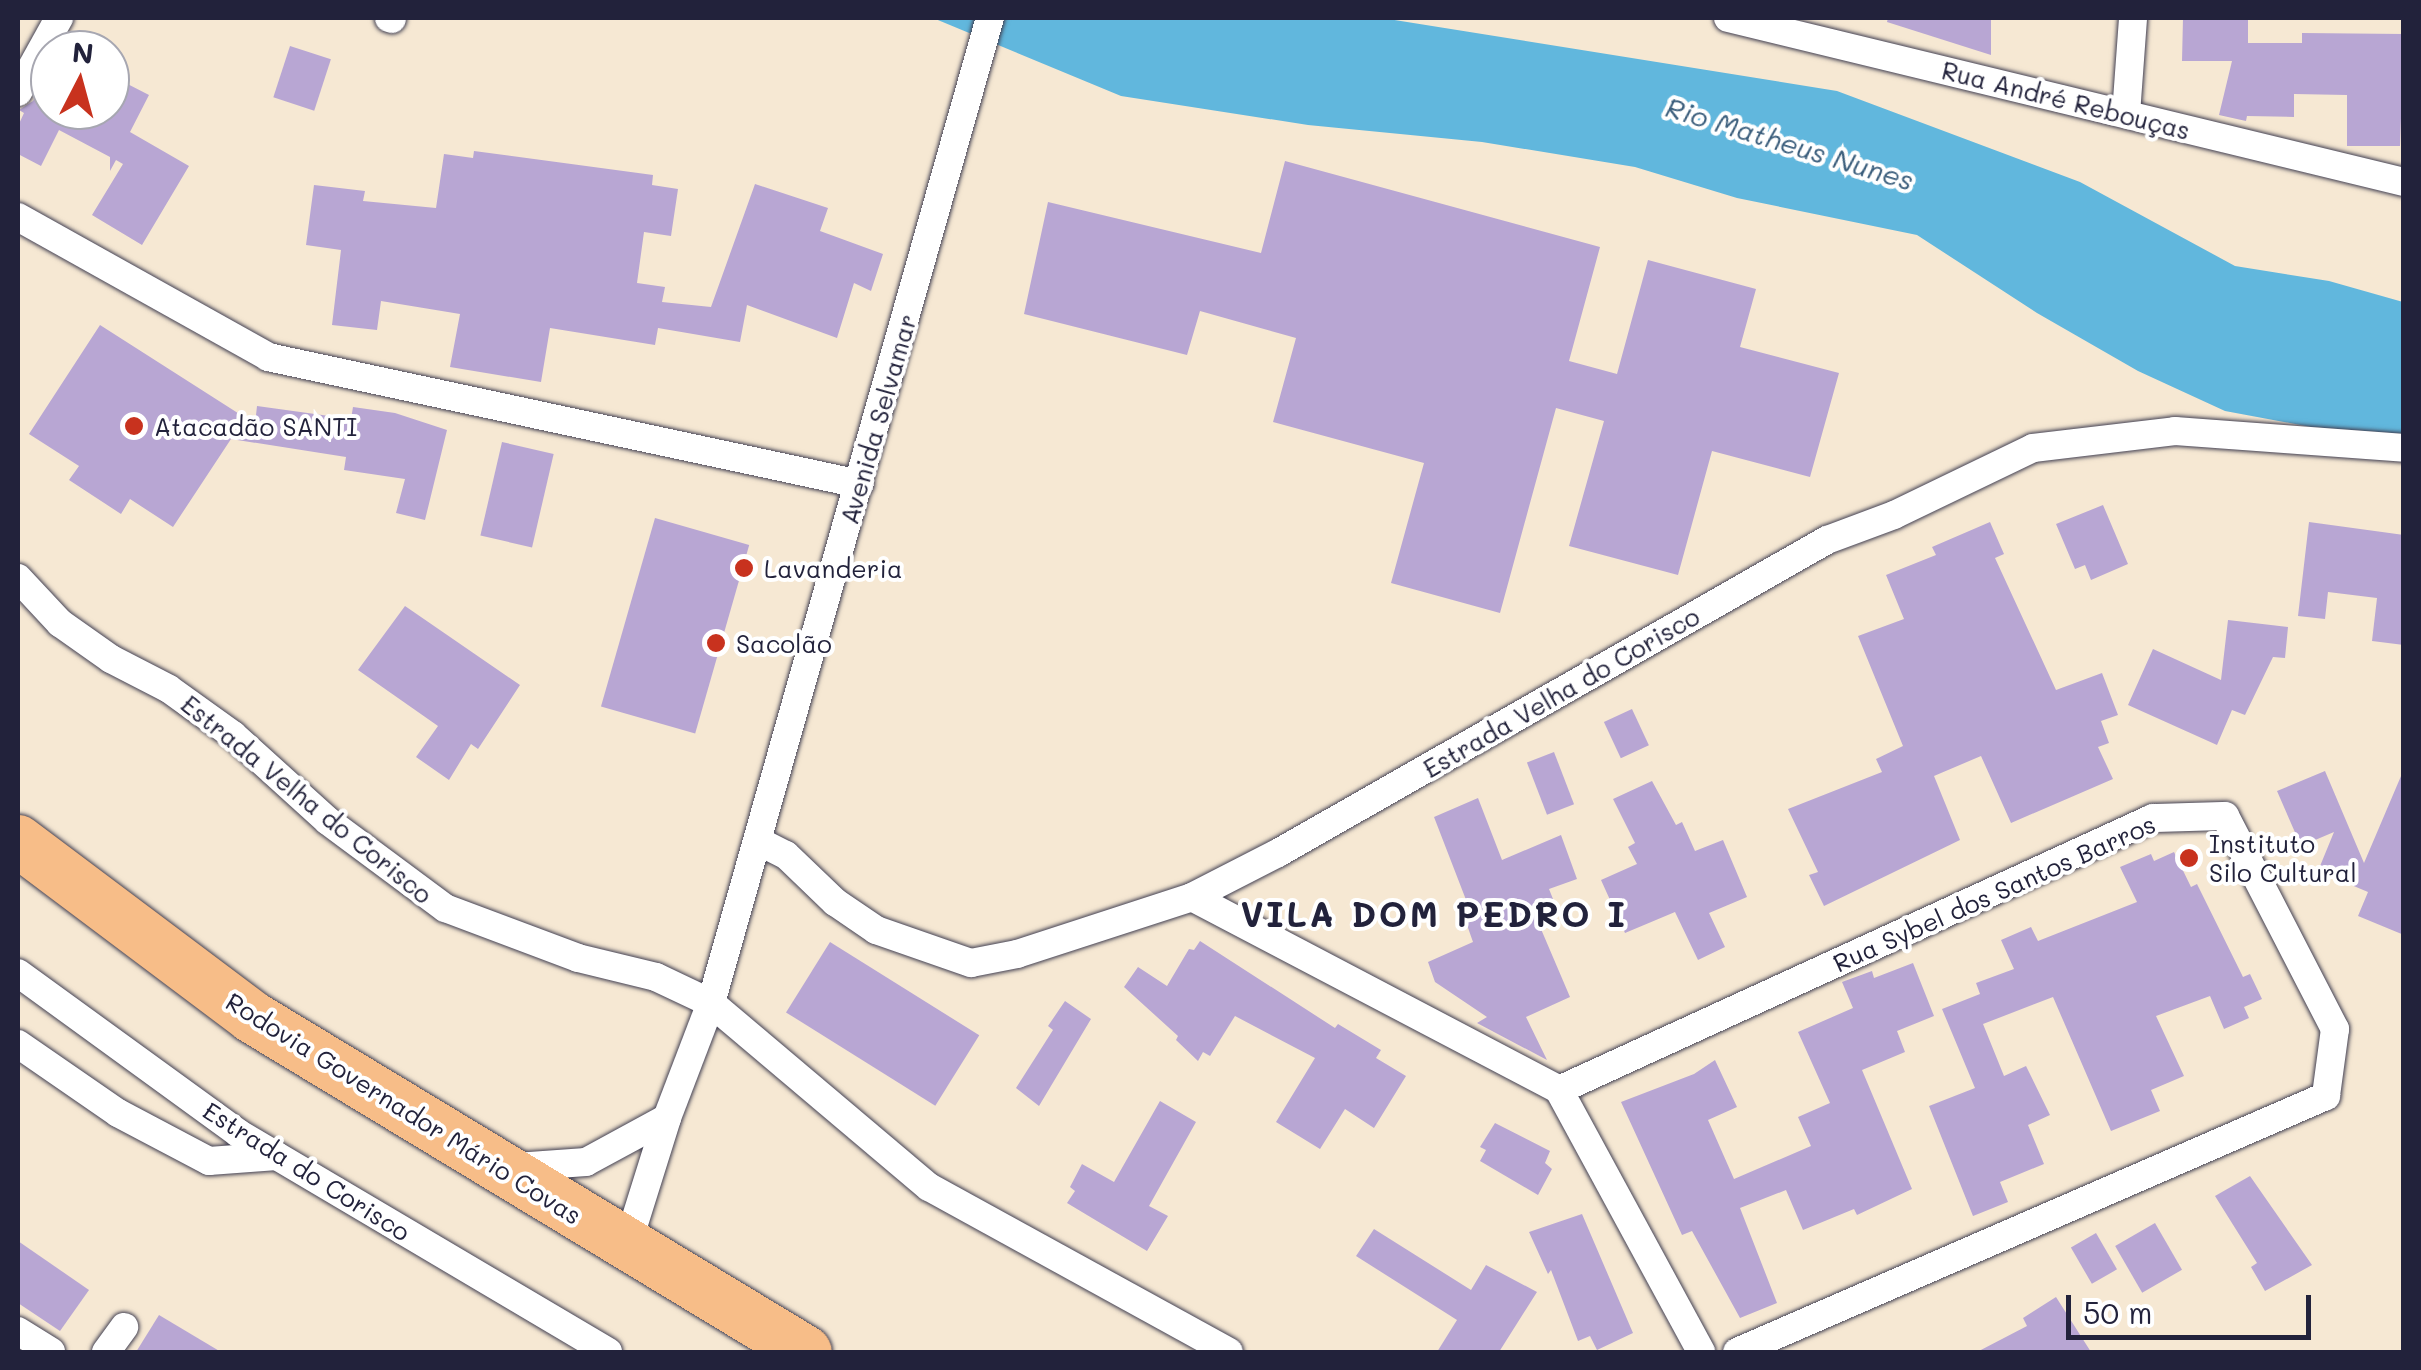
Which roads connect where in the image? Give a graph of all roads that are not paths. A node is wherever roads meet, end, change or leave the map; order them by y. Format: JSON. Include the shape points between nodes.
{"nodes":[{"id":1,"x":59,"y":18,"type":"edge"},
{"id":2,"x":990,"y":18,"type":"edge"},
{"id":3,"x":1728,"y":18,"type":"edge"},
{"id":4,"x":2133,"y":18,"type":"edge"},
{"id":5,"x":18,"y":92,"type":"edge"},
{"id":6,"x":2126,"y":114,"type":"junction"},
{"id":7,"x":2404,"y":182,"type":"edge"},
{"id":8,"x":18,"y":217,"type":"edge"},
{"id":9,"x":2404,"y":448,"type":"edge"},
{"id":10,"x":860,"y":484,"type":"junction"},
{"id":11,"x":18,"y":578,"type":"edge"},
{"id":12,"x":18,"y":841,"type":"edge"},
{"id":13,"x":758,"y":841,"type":"junction"},
{"id":14,"x":1192,"y":897,"type":"junction"},
{"id":15,"x":18,"y":973,"type":"edge"},
{"id":16,"x":712,"y":1003,"type":"junction"},
{"id":17,"x":18,"y":1044,"type":"edge"},
{"id":18,"x":1559,"y":1090,"type":"junction"},
{"id":19,"x":667,"y":1118,"type":"junction"},
{"id":20,"x":277,"y":1156,"type":"junction"},
{"id":21,"x":488,"y":1162,"type":"junction"},
{"id":22,"x":627,"y":1246,"type":"junction"},
{"id":23,"x":124,"y":1327,"type":"dead end"},
{"id":24,"x":18,"y":1331,"type":"edge"},
{"id":25,"x":797,"y":1350,"type":"edge"},
{"id":26,"x":50,"y":1352,"type":"edge"},
{"id":27,"x":106,"y":1352,"type":"edge"},
{"id":28,"x":608,"y":1352,"type":"edge"},
{"id":29,"x":1229,"y":1352,"type":"edge"},
{"id":30,"x":1701,"y":1352,"type":"edge"},
{"id":31,"x":1737,"y":1352,"type":"edge"}],
"edges":[{"from":1,"to":5,"type":"street"},
{"from":2,"to":10,"type":"street","name":"Avenida Selvamar"},
{"from":3,"to":6,"type":"street","name":"Rua André Rebouças"},
{"from":4,"to":6,"type":"street"},
{"from":6,"to":7,"type":"street","name":"Rua André Rebouças"},
{"from":8,"to":10,"type":"street","via":[[268,357]]},
{"from":9,"to":14,"type":"street","name":"Estrada Velha do Corisco","via":[[2175,432],[2033,448],[1826,540]]},
{"from":10,"to":13,"type":"street","name":"Avenida Selvamar"},
{"from":11,"to":16,"type":"street","name":"Estrada Velha do Corisco","via":[[60,623],[233,735],[328,821],[444,908],[578,958],[656,977]]},
{"from":12,"to":21,"type":"highway","name":"Rodovia Governador Mário Covas","via":[[252,1017]]},
{"from":13,"to":14,"type":"street","name":"Estrada Velha do Corisco","via":[[786,854],[835,902],[876,930],[971,963]]},
{"from":13,"to":16,"type":"street","name":"Avenida Selvamar"},
{"from":14,"to":18,"type":"street"},
{"from":15,"to":20,"type":"street","name":"Estrada do Corisco"},
{"from":16,"to":19,"type":"street","name":"Avenida Selvamar"},
{"from":16,"to":29,"type":"street","name":"Estrada Velha do Corisco","via":[[929,1186]]},
{"from":17,"to":20,"type":"street","via":[[118,1113],[209,1161]]},
{"from":18,"to":30,"type":"street"},
{"from":18,"to":31,"type":"street","name":"Rua Sybel dos Santos Barros","via":[[2153,818],[2225,816],[2336,1029],[2326,1096]]},
{"from":19,"to":21,"type":"street","via":[[586,1162],[545,1168]]},
{"from":19,"to":22,"type":"street","name":"Avenida Selvamar"},
{"from":20,"to":28,"type":"street","name":"Estrada do Corisco"},
{"from":21,"to":22,"type":"highway","name":"Rodovia Governador Mário Covas"},
{"from":22,"to":25,"type":"highway","name":"Rodovia Governador Mário Covas"},
{"from":23,"to":27,"type":"street"},
{"from":24,"to":26,"type":"street"}]}
